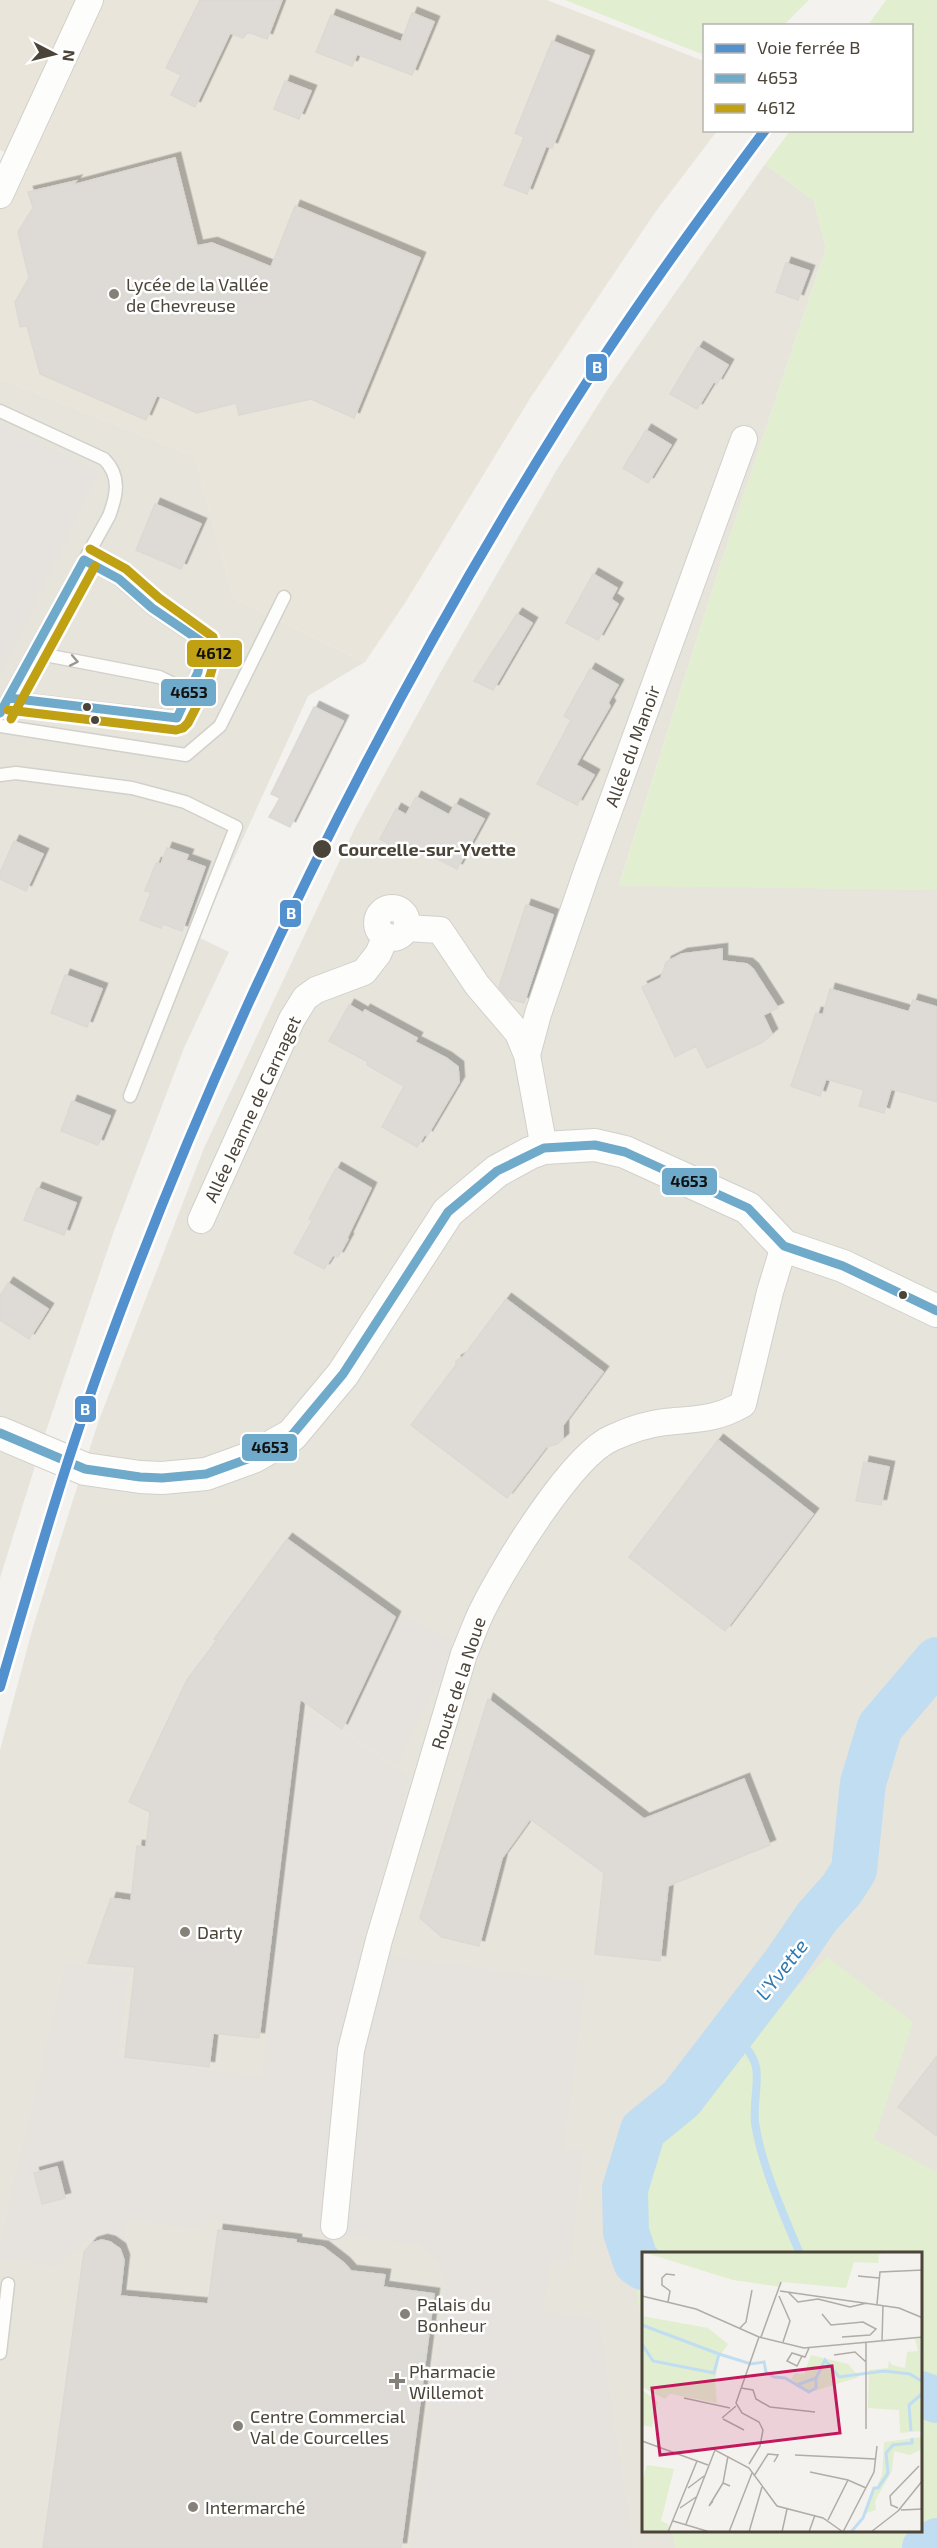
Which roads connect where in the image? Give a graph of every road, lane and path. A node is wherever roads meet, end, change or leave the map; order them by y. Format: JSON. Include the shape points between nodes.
{"nodes":[{"id":1,"x":90,"y":0,"type":"edge"},
{"id":2,"x":0,"y":195,"type":"edge"},
{"id":3,"x":0,"y":411,"type":"edge"},
{"id":4,"x":744,"y":439,"type":"dead end"},
{"id":5,"x":84,"y":560,"type":"junction"},
{"id":6,"x":284,"y":597,"type":"dead end"},
{"id":7,"x":34,"y":653,"type":"junction"},
{"id":8,"x":190,"y":692,"type":"junction"},
{"id":9,"x":9,"y":698,"type":"junction"},
{"id":10,"x":0,"y":712,"type":"edge"},
{"id":11,"x":0,"y":726,"type":"edge"},
{"id":12,"x":0,"y":775,"type":"edge"},
{"id":13,"x":527,"y":1055,"type":"junction"},
{"id":14,"x":130,"y":1096,"type":"dead end"},
{"id":15,"x":544,"y":1148,"type":"junction"},
{"id":16,"x":201,"y":1220,"type":"dead end"},
{"id":17,"x":784,"y":1246,"type":"junction"},
{"id":18,"x":937,"y":1311,"type":"edge"},
{"id":19,"x":0,"y":1434,"type":"edge"},
{"id":20,"x":334,"y":2226,"type":"dead end"},
{"id":21,"x":8,"y":2284,"type":"dead end"},
{"id":22,"x":0,"y":2353,"type":"edge"}],
"edges":[{"from":1,"to":2,"type":"street"},
{"from":3,"to":5,"type":"lane","via":[[104,459],[114,469],[117,494]]},
{"from":4,"to":13,"type":"street","name":"Allée du Manoir","via":[[587,871]]},
{"from":5,"to":7,"type":"lane"},
{"from":5,"to":8,"type":"lane","via":[[119,579],[152,608],[202,642],[202,659]]},
{"from":6,"to":11,"type":"lane","via":[[220,726],[186,755]]},
{"from":7,"to":8,"type":"lane","one_way":true,"via":[[159,677]]},
{"from":7,"to":9,"type":"lane"},
{"from":8,"to":9,"type":"lane","via":[[177,718]]},
{"from":9,"to":10,"type":"lane"},
{"from":12,"to":14,"type":"lane","via":[[16,773],[132,788],[185,802],[236,827]]},
{"from":13,"to":15,"type":"street"},
{"from":13,"to":16,"type":"street","name":"Allée Jeanne de Carnaget","via":[[518,1033],[477,985],[440,930],[396,932],[364,972],[305,998]]},
{"from":15,"to":17,"type":"street","via":[[595,1145],[625,1152],[748,1208]]},
{"from":15,"to":19,"type":"street","via":[[497,1171],[448,1212],[343,1374],[292,1435],[253,1457],[206,1473],[140,1477],[85,1468]]},
{"from":17,"to":18,"type":"street","via":[[843,1266]]},
{"from":17,"to":20,"type":"street","name":"Route de la Noue","via":[[743,1404],[726,1414],[662,1422],[610,1438],[574,1469],[512,1557],[483,1609],[461,1663],[379,1940],[351,2050]]},
{"from":21,"to":22,"type":"lane"}]}
